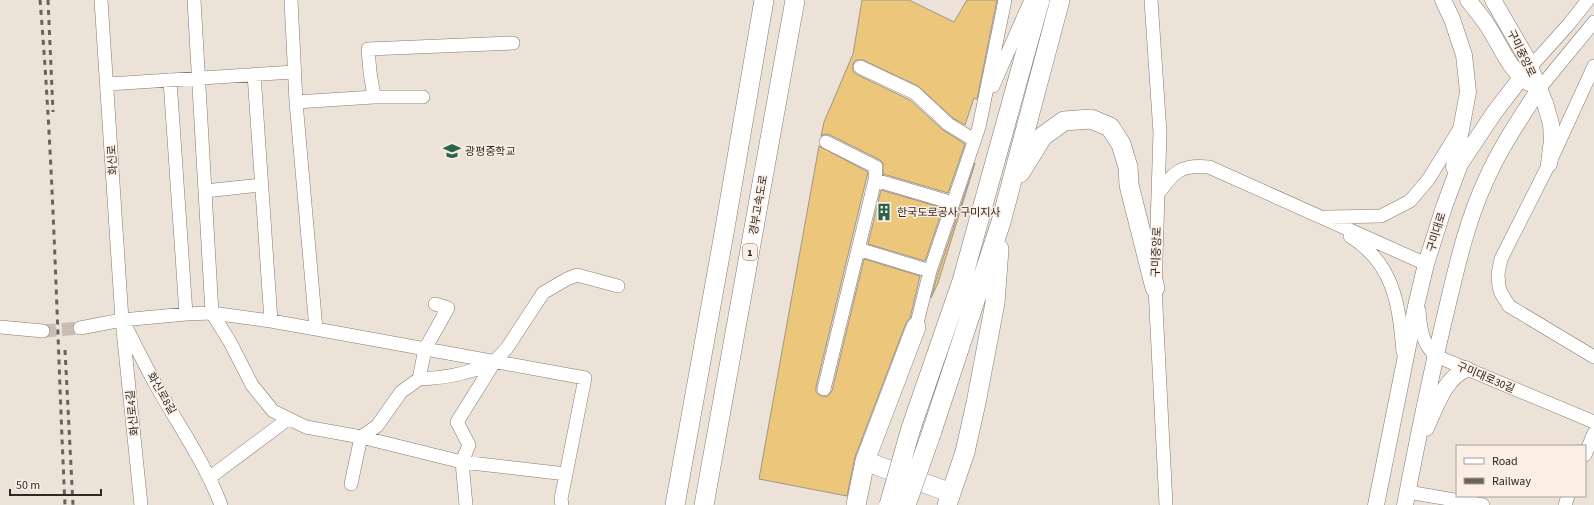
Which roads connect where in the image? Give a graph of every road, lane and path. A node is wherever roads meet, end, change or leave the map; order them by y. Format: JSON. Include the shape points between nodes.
{"nodes":[{"id":1,"x":101,"y":0,"type":"edge"},
{"id":2,"x":194,"y":0,"type":"edge"},
{"id":3,"x":291,"y":0,"type":"edge"},
{"id":4,"x":764,"y":0,"type":"edge"},
{"id":5,"x":795,"y":0,"type":"edge"},
{"id":6,"x":1005,"y":0,"type":"edge"},
{"id":7,"x":1031,"y":0,"type":"edge"},
{"id":8,"x":1040,"y":0,"type":"edge"},
{"id":9,"x":1060,"y":0,"type":"edge"},
{"id":10,"x":1151,"y":0,"type":"edge"},
{"id":11,"x":1443,"y":0,"type":"edge"},
{"id":12,"x":1468,"y":0,"type":"edge"},
{"id":13,"x":1493,"y":0,"type":"edge"},
{"id":14,"x":1588,"y":0,"type":"edge"},
{"id":15,"x":1594,"y":22,"type":"edge"},
{"id":16,"x":513,"y":42,"type":"dead end"},
{"id":17,"x":1594,"y":66,"type":"edge"},
{"id":18,"x":860,"y":67,"type":"dead end"},
{"id":19,"x":294,"y":72,"type":"junction"},
{"id":20,"x":1526,"y":72,"type":"junction"},
{"id":21,"x":254,"y":74,"type":"junction"},
{"id":22,"x":198,"y":78,"type":"junction"},
{"id":23,"x":170,"y":80,"type":"junction"},
{"id":24,"x":108,"y":84,"type":"junction"},
{"id":25,"x":1539,"y":89,"type":"junction"},
{"id":26,"x":423,"y":96,"type":"dead end"},
{"id":27,"x":374,"y":97,"type":"junction"},
{"id":28,"x":296,"y":102,"type":"junction"},
{"id":29,"x":983,"y":109,"type":"junction"},
{"id":30,"x":1463,"y":124,"type":"junction"},
{"id":31,"x":974,"y":140,"type":"junction"},
{"id":32,"x":826,"y":142,"type":"dead end"},
{"id":33,"x":1549,"y":164,"type":"junction"},
{"id":34,"x":875,"y":180,"type":"junction"},
{"id":35,"x":261,"y":185,"type":"junction"},
{"id":36,"x":205,"y":191,"type":"junction"},
{"id":37,"x":1009,"y":191,"type":"junction"},
{"id":38,"x":1158,"y":194,"type":"junction"},
{"id":39,"x":1448,"y":195,"type":"junction"},
{"id":40,"x":953,"y":203,"type":"junction"},
{"id":41,"x":1320,"y":216,"type":"junction"},
{"id":42,"x":1001,"y":222,"type":"junction"},
{"id":43,"x":858,"y":248,"type":"junction"},
{"id":44,"x":1426,"y":264,"type":"junction"},
{"id":45,"x":930,"y":271,"type":"junction"},
{"id":46,"x":618,"y":286,"type":"dead end"},
{"id":47,"x":1155,"y":288,"type":"junction"},
{"id":48,"x":1418,"y":298,"type":"junction"},
{"id":49,"x":435,"y":304,"type":"dead end"},
{"id":50,"x":212,"y":313,"type":"junction"},
{"id":51,"x":186,"y":314,"type":"junction"},
{"id":52,"x":122,"y":320,"type":"junction"},
{"id":53,"x":271,"y":321,"type":"junction"},
{"id":54,"x":0,"y":327,"type":"edge"},
{"id":55,"x":916,"y":327,"type":"joint"},
{"id":56,"x":80,"y":328,"type":"tunnel mouth"},
{"id":57,"x":316,"y":329,"type":"junction"},
{"id":58,"x":43,"y":332,"type":"tunnel mouth"},
{"id":59,"x":424,"y":349,"type":"junction"},
{"id":60,"x":1436,"y":356,"type":"junction"},
{"id":61,"x":1594,"y":357,"type":"edge"},
{"id":62,"x":495,"y":361,"type":"junction"},
{"id":63,"x":1404,"y":364,"type":"junction"},
{"id":64,"x":1466,"y":369,"type":"junction"},
{"id":65,"x":419,"y":379,"type":"junction"},
{"id":66,"x":824,"y":389,"type":"dead end"},
{"id":67,"x":288,"y":419,"type":"junction"},
{"id":68,"x":1594,"y":422,"type":"edge"},
{"id":69,"x":1594,"y":433,"type":"edge"},
{"id":70,"x":361,"y":437,"type":"junction"},
{"id":71,"x":1416,"y":451,"type":"junction"},
{"id":72,"x":1586,"y":453,"type":"edge"},
{"id":73,"x":865,"y":461,"type":"junction"},
{"id":74,"x":462,"y":462,"type":"junction"},
{"id":75,"x":566,"y":474,"type":"junction"},
{"id":76,"x":209,"y":478,"type":"junction"},
{"id":77,"x":352,"y":484,"type":"dead end"},
{"id":78,"x":1406,"y":498,"type":"edge"},
{"id":79,"x":949,"y":499,"type":"edge"},
{"id":80,"x":141,"y":505,"type":"edge"},
{"id":81,"x":221,"y":505,"type":"edge"},
{"id":82,"x":466,"y":505,"type":"edge"},
{"id":83,"x":562,"y":505,"type":"edge"},
{"id":84,"x":675,"y":505,"type":"edge"},
{"id":85,"x":704,"y":505,"type":"edge"},
{"id":86,"x":856,"y":505,"type":"edge"},
{"id":87,"x":889,"y":505,"type":"edge"},
{"id":88,"x":906,"y":505,"type":"edge"},
{"id":89,"x":1166,"y":505,"type":"edge"},
{"id":90,"x":1376,"y":505,"type":"edge"},
{"id":91,"x":1483,"y":505,"type":"edge"}],
"edges":[{"from":1,"to":24,"type":"street","name":"화신로"},
{"from":2,"to":22,"type":"street"},
{"from":3,"to":19,"type":"street"},
{"from":4,"to":84,"type":"highway"},
{"from":5,"to":85,"type":"highway","name":"경부고속도로","number":"1"},
{"from":6,"to":29,"type":"street"},
{"from":7,"to":29,"type":"street"},
{"from":8,"to":87,"type":"highway","bridge":true,"via":[[962,281],[911,428]]},
{"from":9,"to":37,"type":"highway"},
{"from":10,"to":38,"type":"street","name":"구미중앙로","via":[[1160,133]]},
{"from":11,"to":30,"type":"main road","via":[[1464,55],[1468,92]]},
{"from":12,"to":20,"type":"main road","name":"구미중앙로","via":[[1511,65]]},
{"from":13,"to":20,"type":"main road","name":"구미중앙로","via":[[1509,25]]},
{"from":14,"to":20,"type":"street","name":"구미대로"},
{"from":15,"to":25,"type":"street"},
{"from":16,"to":27,"type":"street","via":[[368,50]]},
{"from":17,"to":33,"type":"street"},
{"from":18,"to":31,"type":"street","via":[[915,92],[948,124]]},
{"from":19,"to":21,"type":"street"},
{"from":19,"to":28,"type":"street"},
{"from":20,"to":25,"type":"main road","name":"구미중앙로"},
{"from":20,"to":39,"type":"main road","name":"구미대로","via":[[1494,113],[1460,164]]},
{"from":21,"to":22,"type":"street"},
{"from":21,"to":35,"type":"street"},
{"from":22,"to":23,"type":"street"},
{"from":22,"to":36,"type":"street"},
{"from":23,"to":24,"type":"street"},
{"from":23,"to":51,"type":"street"},
{"from":24,"to":52,"type":"street","name":"화신로"},
{"from":25,"to":33,"type":"main road","via":[[1551,124]]},
{"from":25,"to":60,"type":"main road","via":[[1503,146],[1472,214]]},
{"from":26,"to":27,"type":"street"},
{"from":27,"to":28,"type":"street"},
{"from":28,"to":57,"type":"street"},
{"from":29,"to":31,"type":"street"},
{"from":30,"to":39,"type":"main road"},
{"from":30,"to":41,"type":"street","via":[[1428,180],[1410,201],[1381,216]]},
{"from":31,"to":40,"type":"street"},
{"from":32,"to":34,"type":"street","via":[[876,167]]},
{"from":33,"to":61,"type":"street","via":[[1501,260],[1499,288],[1509,306],[1517,312]]},
{"from":34,"to":40,"type":"street"},
{"from":34,"to":43,"type":"street"},
{"from":35,"to":36,"type":"street"},
{"from":35,"to":53,"type":"street"},
{"from":36,"to":50,"type":"street"},
{"from":37,"to":42,"type":"highway"},
{"from":37,"to":47,"type":"highway","via":[[1043,136],[1064,121],[1091,119],[1110,127],[1121,144],[1128,167],[1129,185]]},
{"from":38,"to":41,"type":"street","via":[[1170,178],[1182,169],[1193,165],[1208,167]]},
{"from":38,"to":47,"type":"street","name":"구미중앙로"},
{"from":39,"to":44,"type":"main road","name":"구미대로"},
{"from":40,"to":45,"type":"street"},
{"from":41,"to":44,"type":"street"},
{"from":41,"to":63,"type":"street","via":[[1359,241],[1376,258],[1389,277],[1401,323]]},
{"from":42,"to":79,"type":"highway","via":[[995,303],[965,452]]},
{"from":42,"to":88,"type":"highway","bridge":true},
{"from":43,"to":45,"type":"street"},
{"from":43,"to":66,"type":"street"},
{"from":44,"to":48,"type":"main road","name":"구미대로"},
{"from":45,"to":55,"type":"street"},
{"from":46,"to":62,"type":"street","via":[[577,275],[543,293],[507,348]]},
{"from":47,"to":89,"type":"street","name":"구미중앙로"},
{"from":48,"to":60,"type":"street","name":"구미대로30길","via":[[1424,340]]},
{"from":48,"to":63,"type":"main road","name":"구미대로"},
{"from":49,"to":59,"type":"street","via":[[448,308]]},
{"from":50,"to":51,"type":"street"},
{"from":50,"to":53,"type":"street"},
{"from":50,"to":67,"type":"street","via":[[252,385],[273,412]]},
{"from":51,"to":52,"type":"street"},
{"from":52,"to":56,"type":"street"},
{"from":52,"to":76,"type":"street","name":"화신로8길"},
{"from":52,"to":80,"type":"street","name":"화신로4길"},
{"from":53,"to":57,"type":"street"},
{"from":54,"to":58,"type":"street"},
{"from":55,"to":73,"type":"highway"},
{"from":57,"to":59,"type":"street"},
{"from":59,"to":62,"type":"street"},
{"from":59,"to":65,"type":"street"},
{"from":60,"to":64,"type":"street","name":"구미대로30길"},
{"from":60,"to":71,"type":"main road"},
{"from":62,"to":65,"type":"street","via":[[470,372]]},
{"from":62,"to":74,"type":"street","via":[[457,422],[469,445]]},
{"from":62,"to":75,"type":"street","via":[[584,378]]},
{"from":63,"to":90,"type":"main road","name":"구미대로"},
{"from":64,"to":68,"type":"street","name":"구미대로30길"},
{"from":64,"to":71,"type":"main road","via":[[1452,378],[1444,390]]},
{"from":65,"to":70,"type":"street","via":[[401,392],[377,426]]},
{"from":67,"to":70,"type":"street","via":[[321,431]]},
{"from":67,"to":76,"type":"street"},
{"from":69,"to":72,"type":"street"},
{"from":70,"to":74,"type":"street"},
{"from":70,"to":77,"type":"street"},
{"from":71,"to":78,"type":"main road"},
{"from":73,"to":79,"type":"highway"},
{"from":73,"to":86,"type":"highway"},
{"from":74,"to":75,"type":"street"},
{"from":74,"to":82,"type":"street"},
{"from":75,"to":83,"type":"street"},
{"from":76,"to":81,"type":"street","name":"화신로8길"},
{"from":78,"to":91,"type":"street"}]}
